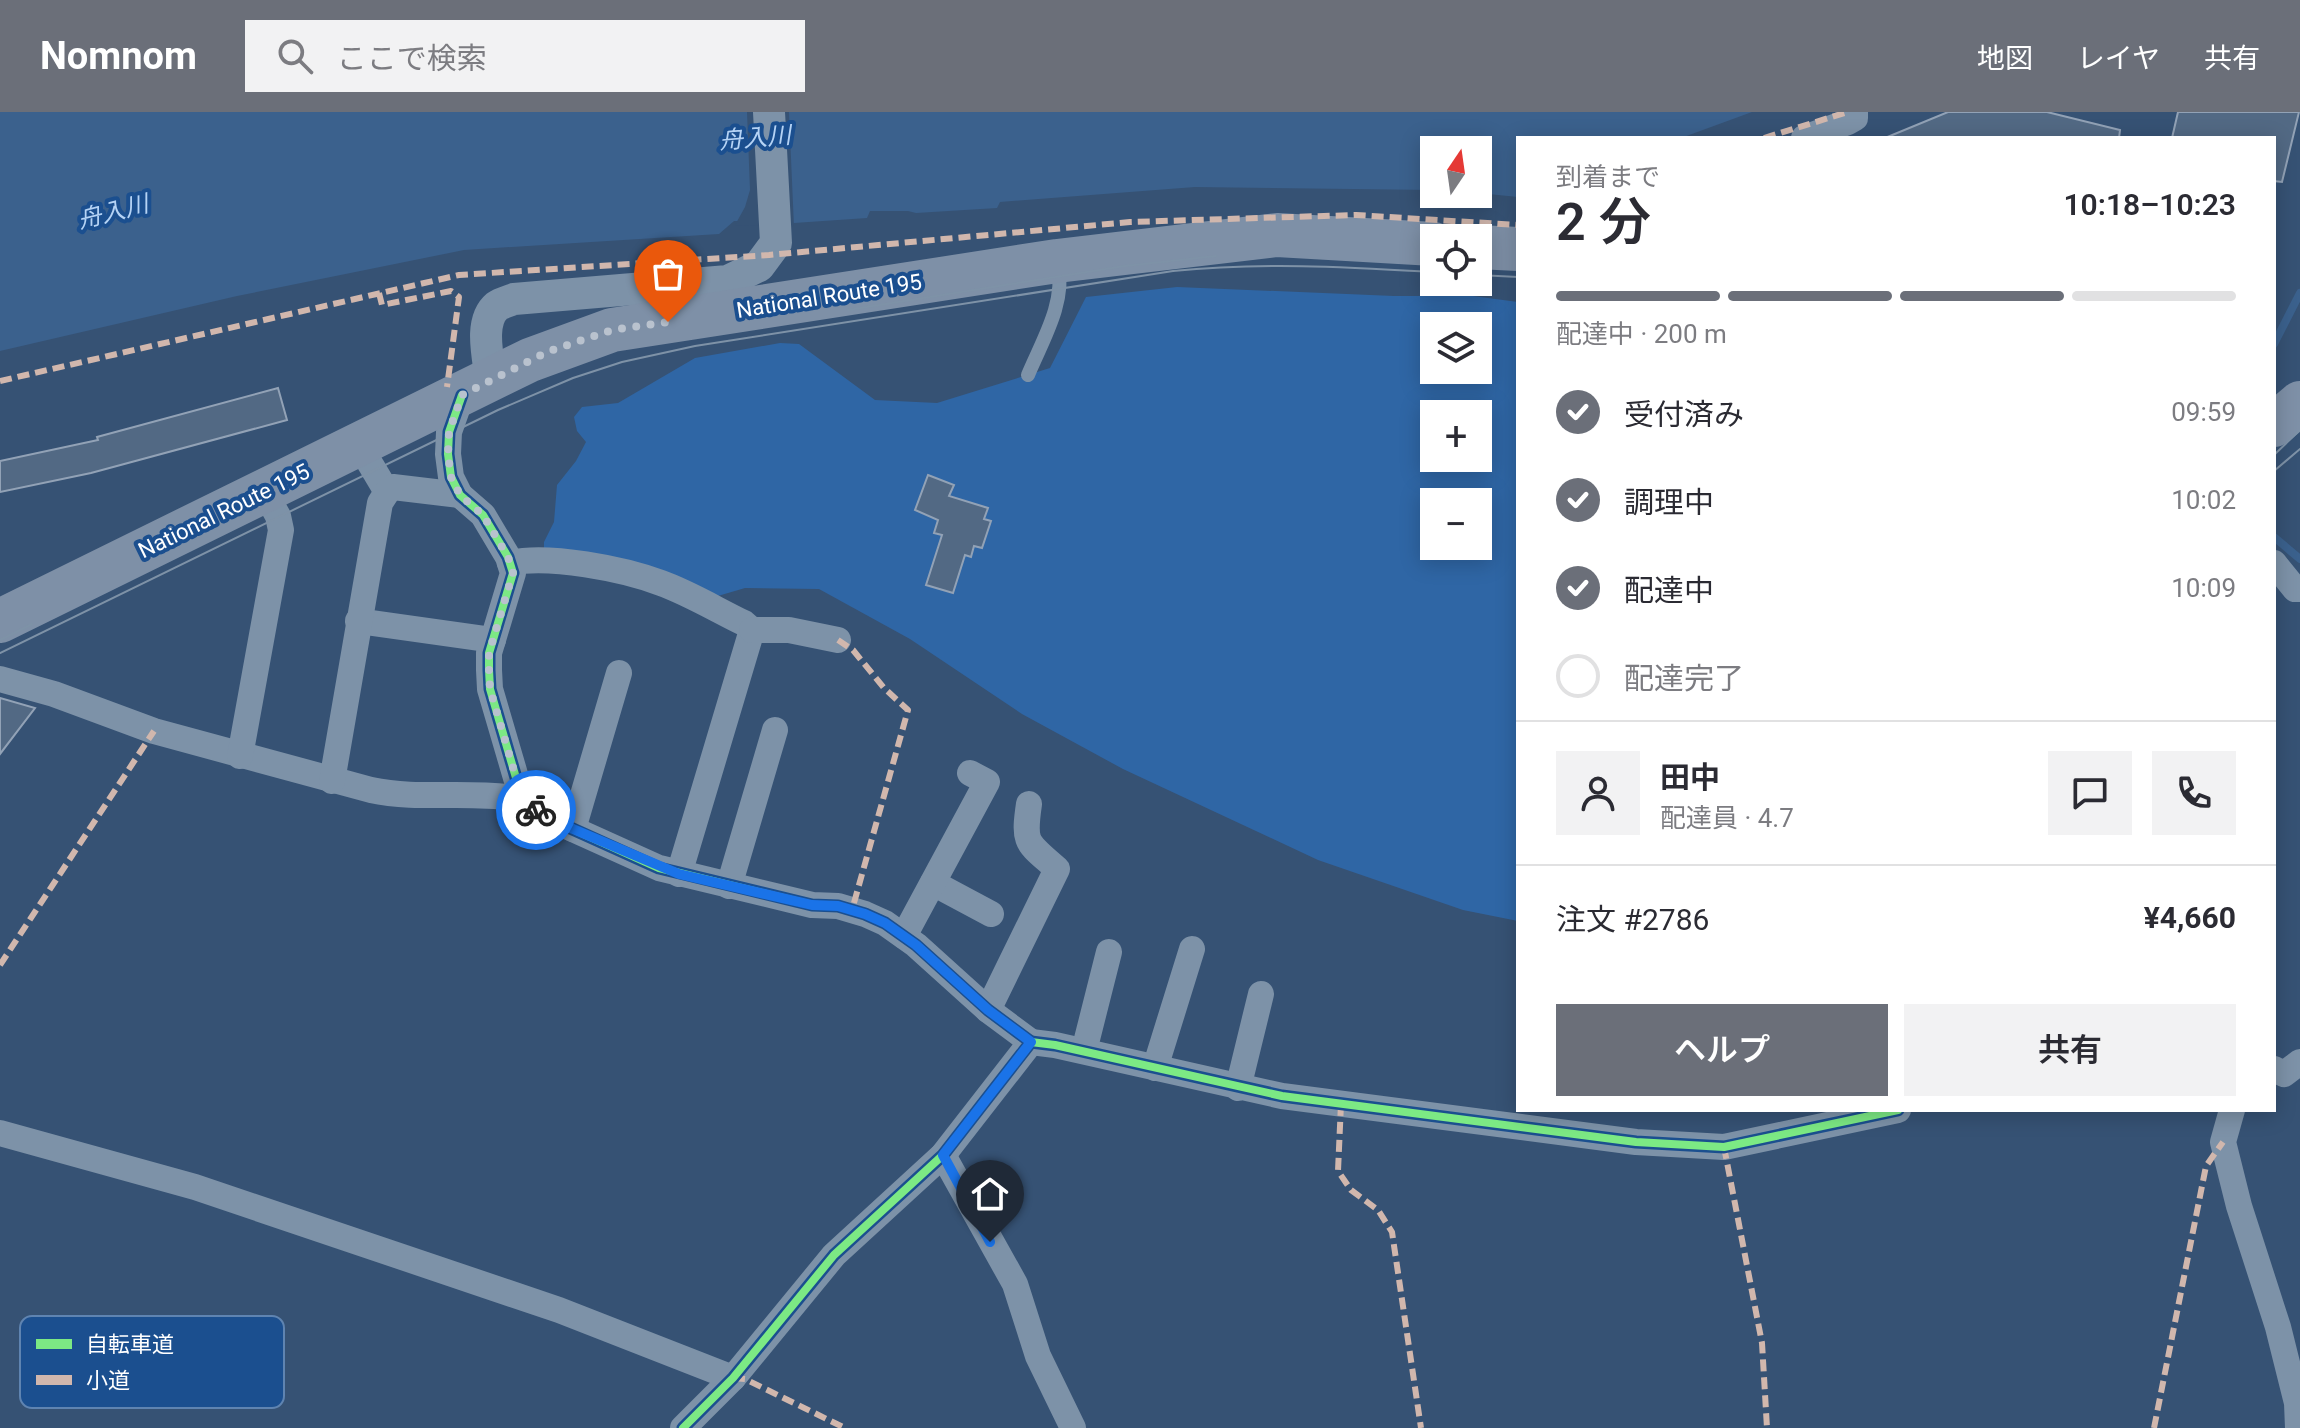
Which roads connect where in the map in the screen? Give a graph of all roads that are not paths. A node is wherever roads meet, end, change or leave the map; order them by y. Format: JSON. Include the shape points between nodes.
{"nodes":[{"id":1,"x":769,"y":112,"type":"edge"},
{"id":2,"x":1855,"y":112,"type":"edge"},
{"id":3,"x":1810,"y":136,"type":"edge"},
{"id":4,"x":1420,"y":243,"type":"edge"},
{"id":5,"x":1492,"y":248,"type":"edge"},
{"id":6,"x":1516,"y":249,"type":"edge"},
{"id":7,"x":1057,"y":261,"type":"junction"},
{"id":8,"x":1028,"y":375,"type":"dead end"},
{"id":9,"x":477,"y":388,"type":"junction"},
{"id":10,"x":2300,"y":403,"type":"edge"},
{"id":11,"x":2276,"y":423,"type":"edge"},
{"id":12,"x":359,"y":445,"type":"junction"},
{"id":13,"x":264,"y":491,"type":"junction"},
{"id":14,"x":387,"y":492,"type":"junction"},
{"id":15,"x":460,"y":495,"type":"junction"},
{"id":16,"x":510,"y":563,"type":"junction"},
{"id":17,"x":2276,"y":566,"type":"edge"},
{"id":18,"x":2298,"y":595,"type":"edge"},
{"id":19,"x":0,"y":621,"type":"edge"},
{"id":20,"x":358,"y":621,"type":"junction"},
{"id":21,"x":752,"y":630,"type":"junction"},
{"id":22,"x":493,"y":640,"type":"junction"},
{"id":23,"x":838,"y":640,"type":"dead end"},
{"id":24,"x":619,"y":673,"type":"dead end"},
{"id":25,"x":0,"y":679,"type":"edge"},
{"id":26,"x":775,"y":730,"type":"dead end"},
{"id":27,"x":240,"y":756,"type":"junction"},
{"id":28,"x":970,"y":773,"type":"dead end"},
{"id":29,"x":332,"y":781,"type":"junction"},
{"id":30,"x":514,"y":798,"type":"junction"},
{"id":31,"x":1029,"y":804,"type":"dead end"},
{"id":32,"x":573,"y":829,"type":"junction"},
{"id":33,"x":679,"y":874,"type":"junction"},
{"id":34,"x":933,"y":883,"type":"junction"},
{"id":35,"x":729,"y":886,"type":"junction"},
{"id":36,"x":991,"y":914,"type":"dead end"},
{"id":37,"x":904,"y":936,"type":"junction"},
{"id":38,"x":1192,"y":949,"type":"dead end"},
{"id":39,"x":1109,"y":952,"type":"dead end"},
{"id":40,"x":1261,"y":994,"type":"dead end"},
{"id":41,"x":988,"y":1010,"type":"junction"},
{"id":42,"x":1031,"y":1042,"type":"junction"},
{"id":43,"x":1084,"y":1051,"type":"junction"},
{"id":44,"x":2300,"y":1062,"type":"edge"},
{"id":45,"x":1155,"y":1068,"type":"junction"},
{"id":46,"x":2276,"y":1070,"type":"edge"},
{"id":47,"x":1238,"y":1088,"type":"junction"},
{"id":48,"x":1889,"y":1112,"type":"edge"},
{"id":49,"x":2231,"y":1112,"type":"edge"},
{"id":50,"x":0,"y":1133,"type":"edge"},
{"id":51,"x":943,"y":1155,"type":"junction"},
{"id":52,"x":733,"y":1378,"type":"junction"},
{"id":53,"x":683,"y":1428,"type":"edge"},
{"id":54,"x":1073,"y":1428,"type":"edge"},
{"id":55,"x":2298,"y":1428,"type":"edge"}],
"edges":[{"from":1,"to":9,"type":"street","via":[[776,243],[759,266],[728,281],[514,299],[498,305],[487,325]]},
{"from":2,"to":3,"type":"street","via":[[1848,122]]},
{"from":4,"to":7,"type":"highway","name":"National Route 195","via":[[1277,235]]},
{"from":5,"to":6,"type":"highway"},
{"from":7,"to":8,"type":"lane","via":[[1060,289]]},
{"from":7,"to":9,"type":"highway","name":"National Route 195","via":[[612,330],[547,352]]},
{"from":9,"to":12,"type":"highway","name":"National Route 195"},
{"from":9,"to":15,"type":"street","via":[[449,432],[451,477]]},
{"from":10,"to":11,"type":"highway"},
{"from":12,"to":13,"type":"highway","name":"National Route 195"},
{"from":12,"to":14,"type":"street"},
{"from":13,"to":19,"type":"highway","name":"National Route 195"},
{"from":13,"to":27,"type":"street","via":[[281,530]]},
{"from":14,"to":15,"type":"street","via":[[393,487]]},
{"from":14,"to":20,"type":"street","via":[[380,503]]},
{"from":15,"to":16,"type":"street","via":[[483,515]]},
{"from":16,"to":21,"type":"street","via":[[579,563],[661,583]]},
{"from":16,"to":22,"type":"street","via":[[512,584]]},
{"from":17,"to":18,"type":"street"},
{"from":20,"to":22,"type":"street"},
{"from":20,"to":29,"type":"street"},
{"from":21,"to":23,"type":"street","via":[[789,630]]},
{"from":21,"to":33,"type":"street"},
{"from":22,"to":30,"type":"street","via":[[490,689],[519,788]]},
{"from":24,"to":32,"type":"street"},
{"from":25,"to":27,"type":"street"},
{"from":26,"to":35,"type":"street"},
{"from":27,"to":29,"type":"street"},
{"from":28,"to":34,"type":"street","via":[[987,782]]},
{"from":29,"to":30,"type":"street","via":[[389,794]]},
{"from":30,"to":32,"type":"street"},
{"from":31,"to":41,"type":"street","via":[[1027,842],[1057,869]]},
{"from":32,"to":33,"type":"street"},
{"from":33,"to":35,"type":"street"},
{"from":34,"to":36,"type":"street"},
{"from":34,"to":37,"type":"street"},
{"from":35,"to":37,"type":"street","via":[[838,906]]},
{"from":37,"to":41,"type":"street"},
{"from":38,"to":45,"type":"street"},
{"from":39,"to":43,"type":"street"},
{"from":40,"to":47,"type":"street"},
{"from":41,"to":42,"type":"street"},
{"from":42,"to":43,"type":"street"},
{"from":42,"to":51,"type":"street"},
{"from":43,"to":45,"type":"street"},
{"from":44,"to":46,"type":"street","via":[[2284,1074]]},
{"from":45,"to":47,"type":"street"},
{"from":47,"to":48,"type":"street","via":[[1520,1129],[1724,1147]]},
{"from":49,"to":55,"type":"street","via":[[2223,1142],[2278,1327]]},
{"from":50,"to":52,"type":"street","via":[[210,1192],[559,1310]]},
{"from":51,"to":52,"type":"street","via":[[834,1255]]},
{"from":51,"to":54,"type":"street","via":[[1015,1284],[1038,1356]]},
{"from":52,"to":53,"type":"street"}]}
